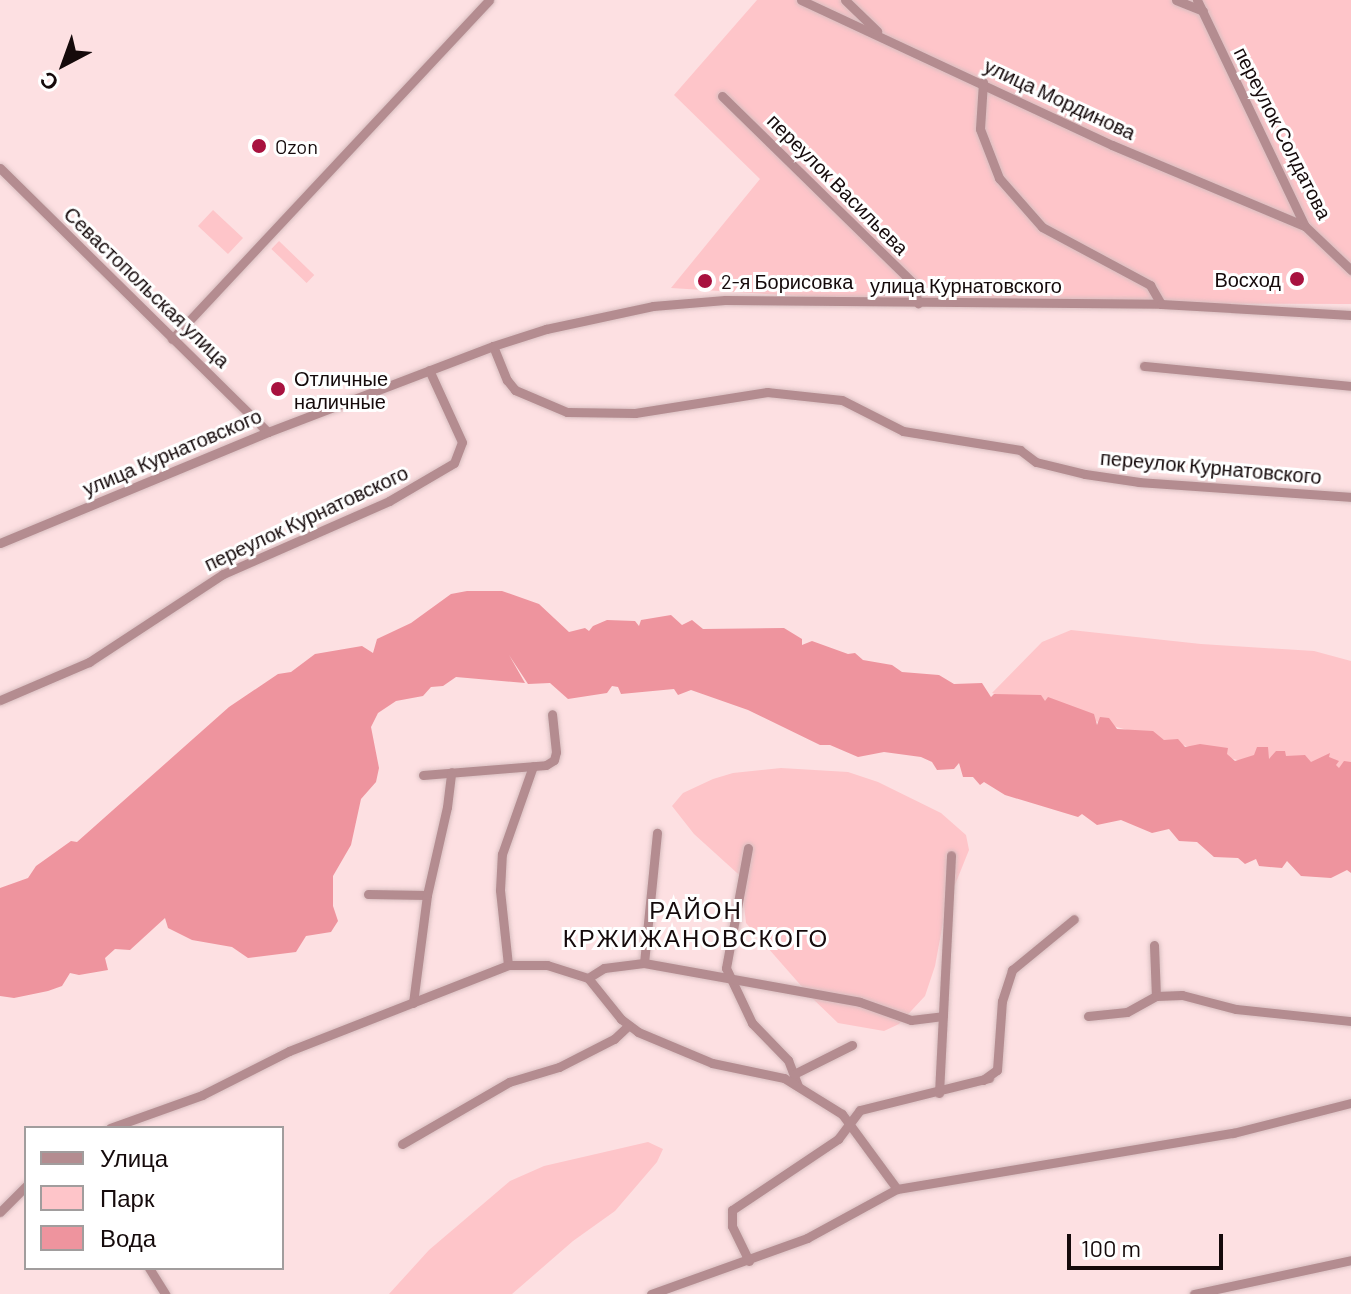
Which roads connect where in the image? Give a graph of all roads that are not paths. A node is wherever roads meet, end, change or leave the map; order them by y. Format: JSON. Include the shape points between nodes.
{"nodes":[{"id":1,"x":489,"y":0,"type":"edge"},
{"id":2,"x":801,"y":0,"type":"edge"},
{"id":3,"x":845,"y":0,"type":"edge"},
{"id":4,"x":1176,"y":0,"type":"edge"},
{"id":5,"x":1197,"y":0,"type":"edge"},
{"id":6,"x":1203,"y":11,"type":"junction"},
{"id":7,"x":883,"y":37,"type":"junction"},
{"id":8,"x":983,"y":82,"type":"junction"},
{"id":9,"x":722,"y":96,"type":"dead end"},
{"id":10,"x":0,"y":168,"type":"edge"},
{"id":11,"x":1305,"y":226,"type":"junction"},
{"id":12,"x":1351,"y":270,"type":"edge"},
{"id":13,"x":918,"y":303,"type":"junction"},
{"id":14,"x":1161,"y":304,"type":"junction"},
{"id":15,"x":1351,"y":315,"type":"edge"},
{"id":16,"x":172,"y":339,"type":"junction"},
{"id":17,"x":493,"y":346,"type":"junction"},
{"id":18,"x":1144,"y":366,"type":"dead end"},
{"id":19,"x":429,"y":370,"type":"junction"},
{"id":20,"x":1351,"y":386,"type":"edge"},
{"id":21,"x":268,"y":432,"type":"junction"},
{"id":22,"x":1351,"y":497,"type":"edge"},
{"id":23,"x":0,"y":543,"type":"edge"},
{"id":24,"x":0,"y":700,"type":"edge"},
{"id":25,"x":552,"y":714,"type":"dead end"},
{"id":26,"x":533,"y":766,"type":"junction"},
{"id":27,"x":451,"y":772,"type":"junction"},
{"id":28,"x":423,"y":775,"type":"dead end"},
{"id":29,"x":657,"y":833,"type":"dead end"},
{"id":30,"x":748,"y":848,"type":"dead end"},
{"id":31,"x":951,"y":855,"type":"dead end"},
{"id":32,"x":368,"y":894,"type":"dead end"},
{"id":33,"x":427,"y":895,"type":"junction"},
{"id":34,"x":1074,"y":919,"type":"dead end"},
{"id":35,"x":1154,"y":945,"type":"dead end"},
{"id":36,"x":644,"y":963,"type":"junction"},
{"id":37,"x":508,"y":965,"type":"junction"},
{"id":38,"x":730,"y":977,"type":"junction"},
{"id":39,"x":588,"y":978,"type":"junction"},
{"id":40,"x":1156,"y":996,"type":"junction"},
{"id":41,"x":413,"y":1003,"type":"junction"},
{"id":42,"x":943,"y":1016,"type":"junction"},
{"id":43,"x":1088,"y":1016,"type":"dead end"},
{"id":44,"x":1351,"y":1021,"type":"edge"},
{"id":45,"x":628,"y":1026,"type":"junction"},
{"id":46,"x":852,"y":1045,"type":"dead end"},
{"id":47,"x":794,"y":1074,"type":"junction"},
{"id":48,"x":798,"y":1086,"type":"junction"},
{"id":49,"x":939,"y":1093,"type":"junction"},
{"id":50,"x":1351,"y":1103,"type":"edge"},
{"id":51,"x":852,"y":1123,"type":"junction"},
{"id":52,"x":116,"y":1126,"type":"edge"},
{"id":53,"x":402,"y":1144,"type":"dead end"},
{"id":54,"x":24,"y":1188,"type":"edge"},
{"id":55,"x":897,"y":1189,"type":"junction"},
{"id":56,"x":0,"y":1212,"type":"edge"},
{"id":57,"x":1351,"y":1260,"type":"edge"},
{"id":58,"x":749,"y":1261,"type":"junction"},
{"id":59,"x":150,"y":1270,"type":"edge"},
{"id":60,"x":165,"y":1294,"type":"edge"},
{"id":61,"x":651,"y":1294,"type":"edge"},
{"id":62,"x":1194,"y":1294,"type":"edge"}],
"edges":[{"from":1,"to":16,"type":"street"},
{"from":2,"to":7,"type":"street","name":"улица Мординова"},
{"from":3,"to":7,"type":"street"},
{"from":4,"to":6,"type":"street"},
{"from":5,"to":6,"type":"street","name":"переулок Солдатова"},
{"from":6,"to":11,"type":"street","name":"переулок Солдатова"},
{"from":7,"to":8,"type":"street","name":"улица Мординова"},
{"from":8,"to":11,"type":"street","name":"улица Мординова","via":[[1112,145]]},
{"from":8,"to":14,"type":"street","via":[[980,129],[999,178],[1042,227],[1150,285]]},
{"from":9,"to":13,"type":"street","name":"переулок Васильева","via":[[913,283]]},
{"from":10,"to":16,"type":"street","name":"Севастопольская улица"},
{"from":11,"to":12,"type":"street","name":"переулок Солдатова"},
{"from":13,"to":14,"type":"street","name":"улица Курнатовского"},
{"from":13,"to":17,"type":"street","name":"улица Курнатовского","via":[[690,302],[601,316]]},
{"from":14,"to":15,"type":"street","name":"улица Курнатовского"},
{"from":16,"to":21,"type":"street","name":"Севастопольская улица"},
{"from":17,"to":19,"type":"street","name":"улица Курнатовского"},
{"from":17,"to":22,"type":"street","name":"переулок Курнатовского","via":[[515,390],[567,412],[635,413],[767,392],[797,395],[842,400],[903,431],[1020,450],[1036,462],[1085,474]]},
{"from":18,"to":20,"type":"street"},
{"from":19,"to":21,"type":"street","name":"улица Курнатовского"},
{"from":19,"to":24,"type":"street","name":"переулок Курнатовского","via":[[462,442],[454,463],[413,490],[223,574],[89,662]]},
{"from":21,"to":23,"type":"street","name":"улица Курнатовского"},
{"from":25,"to":26,"type":"street","via":[[554,760]]},
{"from":26,"to":27,"type":"street"},
{"from":26,"to":37,"type":"street","via":[[502,854]]},
{"from":27,"to":28,"type":"street"},
{"from":27,"to":33,"type":"street"},
{"from":29,"to":36,"type":"street"},
{"from":30,"to":38,"type":"street","via":[[726,968]]},
{"from":31,"to":42,"type":"street"},
{"from":32,"to":33,"type":"street"},
{"from":33,"to":41,"type":"street"},
{"from":34,"to":49,"type":"street","via":[[1012,970],[1002,1001],[997,1070],[986,1079]]},
{"from":35,"to":40,"type":"street"},
{"from":36,"to":38,"type":"street"},
{"from":36,"to":39,"type":"street","via":[[604,968]]},
{"from":37,"to":39,"type":"street","via":[[547,965]]},
{"from":37,"to":41,"type":"street"},
{"from":38,"to":42,"type":"street","via":[[860,1002],[911,1020]]},
{"from":38,"to":47,"type":"street","via":[[752,1023],[788,1060]]},
{"from":39,"to":45,"type":"street"},
{"from":40,"to":43,"type":"street","via":[[1127,1012]]},
{"from":40,"to":44,"type":"street","via":[[1182,995],[1236,1009]]},
{"from":41,"to":52,"type":"street","via":[[289,1051],[202,1095]]},
{"from":42,"to":49,"type":"street"},
{"from":45,"to":48,"type":"street","via":[[688,1055]]},
{"from":45,"to":53,"type":"street","via":[[614,1039],[559,1067],[509,1082]]},
{"from":46,"to":47,"type":"street"},
{"from":47,"to":48,"type":"street"},
{"from":48,"to":51,"type":"street"},
{"from":49,"to":51,"type":"street","via":[[860,1110]]},
{"from":50,"to":55,"type":"street","via":[[1233,1133]]},
{"from":51,"to":55,"type":"street"},
{"from":51,"to":58,"type":"street","via":[[838,1139],[732,1210],[732,1226]]},
{"from":54,"to":56,"type":"street"},
{"from":55,"to":58,"type":"street","via":[[807,1238]]},
{"from":57,"to":62,"type":"street"},
{"from":58,"to":61,"type":"street"},
{"from":59,"to":60,"type":"street"}]}
